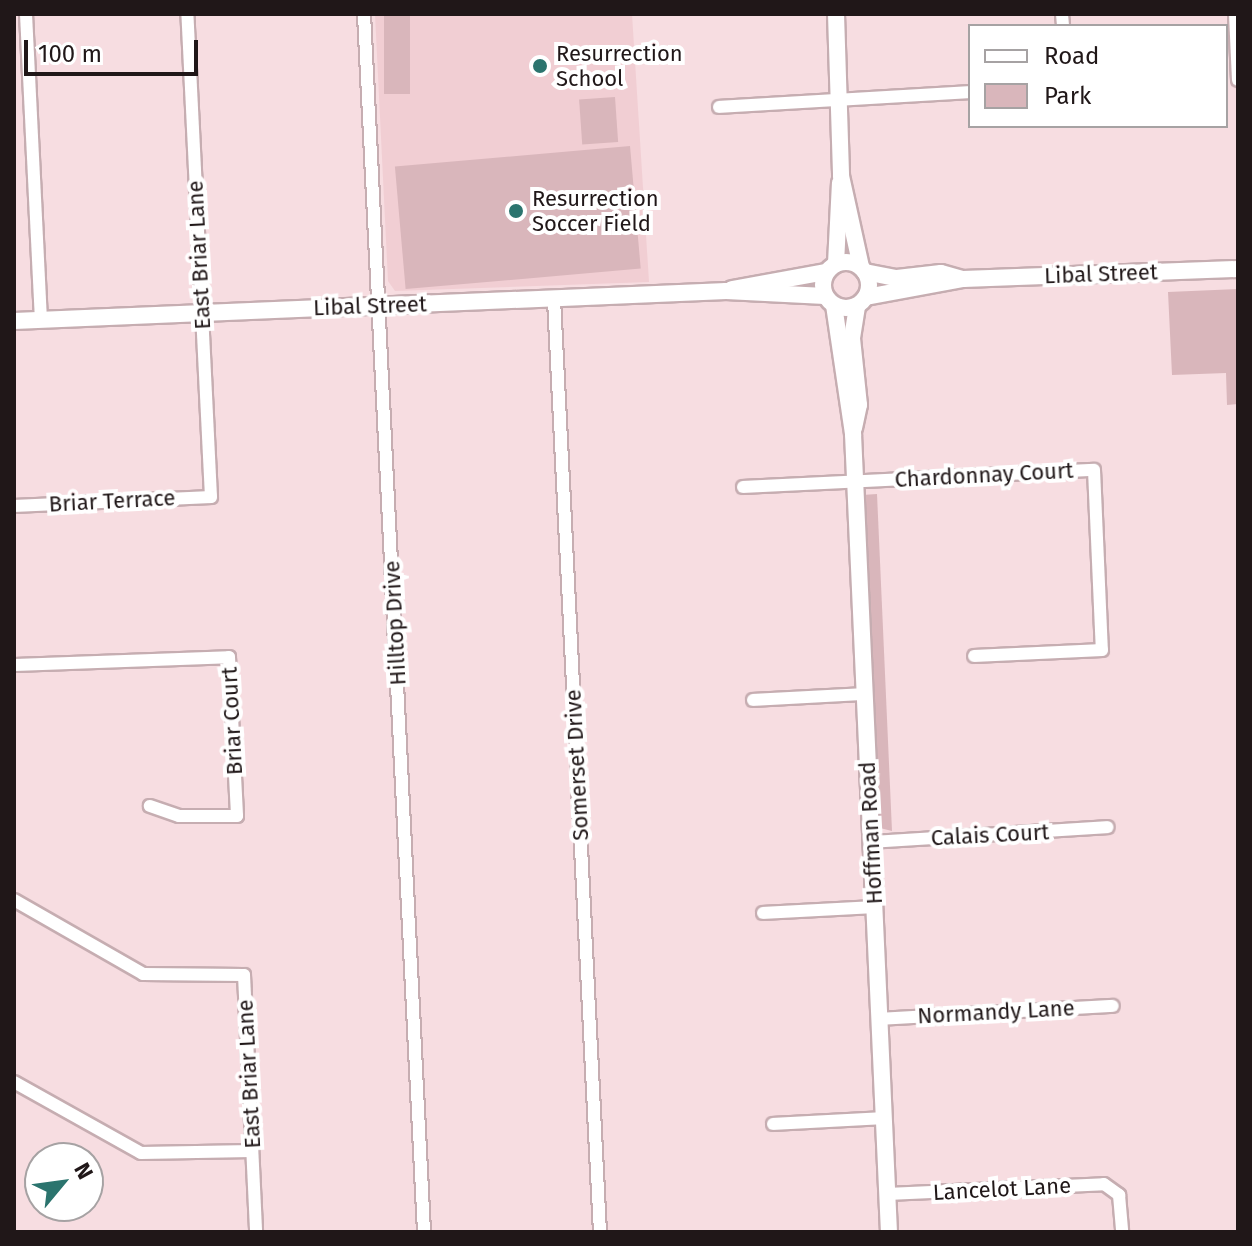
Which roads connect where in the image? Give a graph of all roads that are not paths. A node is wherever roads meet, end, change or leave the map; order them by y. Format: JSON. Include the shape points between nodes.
{"nodes":[{"id":1,"x":26,"y":14,"type":"edge"},
{"id":2,"x":187,"y":14,"type":"edge"},
{"id":3,"x":364,"y":14,"type":"edge"},
{"id":4,"x":836,"y":14,"type":"edge"},
{"id":5,"x":1235,"y":14,"type":"edge"},
{"id":6,"x":1238,"y":80,"type":"edge"},
{"id":7,"x":968,"y":92,"type":"edge"},
{"id":8,"x":839,"y":100,"type":"junction"},
{"id":9,"x":719,"y":107,"type":"dead end"},
{"id":10,"x":841,"y":176,"type":"junction"},
{"id":11,"x":831,"y":268,"type":"junction"},
{"id":12,"x":863,"y":269,"type":"junction"},
{"id":13,"x":1238,"y":269,"type":"edge"},
{"id":14,"x":963,"y":279,"type":"junction"},
{"id":15,"x":726,"y":291,"type":"junction"},
{"id":16,"x":554,"y":299,"type":"junction"},
{"id":17,"x":830,"y":300,"type":"junction"},
{"id":18,"x":862,"y":301,"type":"junction"},
{"id":19,"x":380,"y":305,"type":"junction"},
{"id":20,"x":202,"y":314,"type":"junction"},
{"id":21,"x":41,"y":320,"type":"junction"},
{"id":22,"x":14,"y":321,"type":"edge"},
{"id":23,"x":853,"y":434,"type":"junction"},
{"id":24,"x":855,"y":481,"type":"junction"},
{"id":25,"x":743,"y":487,"type":"dead end"},
{"id":26,"x":211,"y":497,"type":"joint"},
{"id":27,"x":14,"y":506,"type":"edge"},
{"id":28,"x":974,"y":656,"type":"dead end"},
{"id":29,"x":14,"y":665,"type":"edge"},
{"id":30,"x":865,"y":694,"type":"junction"},
{"id":31,"x":753,"y":700,"type":"dead end"},
{"id":32,"x":150,"y":806,"type":"dead end"},
{"id":33,"x":1108,"y":827,"type":"dead end"},
{"id":34,"x":871,"y":842,"type":"junction"},
{"id":35,"x":14,"y":900,"type":"edge"},
{"id":36,"x":874,"y":907,"type":"junction"},
{"id":37,"x":763,"y":913,"type":"dead end"},
{"id":38,"x":1113,"y":1006,"type":"dead end"},
{"id":39,"x":879,"y":1019,"type":"junction"},
{"id":40,"x":14,"y":1082,"type":"edge"},
{"id":41,"x":884,"y":1118,"type":"junction"},
{"id":42,"x":773,"y":1124,"type":"dead end"},
{"id":43,"x":252,"y":1151,"type":"junction"},
{"id":44,"x":887,"y":1194,"type":"junction"},
{"id":45,"x":256,"y":1232,"type":"edge"},
{"id":46,"x":424,"y":1232,"type":"edge"},
{"id":47,"x":600,"y":1232,"type":"edge"},
{"id":48,"x":889,"y":1232,"type":"edge"},
{"id":49,"x":1122,"y":1232,"type":"edge"}],
"edges":[{"from":1,"to":21,"type":"street"},
{"from":2,"to":20,"type":"street","name":"East Briar Lane"},
{"from":3,"to":19,"type":"street","name":"Hilltop Drive"},
{"from":4,"to":8,"type":"street"},
{"from":5,"to":6,"type":"street"},
{"from":7,"to":8,"type":"street"},
{"from":8,"to":9,"type":"street"},
{"from":8,"to":10,"type":"street"},
{"from":10,"to":11,"type":"street","via":[[836,201],[840,243]]},
{"from":10,"to":12,"type":"street"},
{"from":11,"to":12,"type":"street","name":"Libal Street"},
{"from":11,"to":15,"type":"street","name":"Libal Street"},
{"from":11,"to":17,"type":"street","name":"Hoffman Road"},
{"from":12,"to":14,"type":"street","name":"Libal Street","via":[[897,278],[941,273]]},
{"from":12,"to":18,"type":"street","name":"Hoffman Road"},
{"from":13,"to":14,"type":"street","name":"Libal Street"},
{"from":14,"to":18,"type":"street","name":"Libal Street"},
{"from":15,"to":16,"type":"street","name":"Libal Street"},
{"from":15,"to":17,"type":"street","name":"Libal Street"},
{"from":16,"to":19,"type":"street","name":"Libal Street"},
{"from":16,"to":47,"type":"street","name":"Somerset Drive"},
{"from":17,"to":18,"type":"street","name":"Libal Street"},
{"from":17,"to":23,"type":"street","name":"Hoffman Road"},
{"from":18,"to":23,"type":"street","name":"Hoffman Road","via":[[852,338],[859,405]]},
{"from":19,"to":20,"type":"street","name":"Libal Street"},
{"from":19,"to":46,"type":"street","name":"Hilltop Drive"},
{"from":20,"to":21,"type":"street","name":"Libal Street"},
{"from":20,"to":26,"type":"street","name":"East Briar Lane"},
{"from":21,"to":22,"type":"street","name":"Libal Street"},
{"from":23,"to":24,"type":"street","name":"Hoffman Road"},
{"from":24,"to":25,"type":"street"},
{"from":24,"to":28,"type":"street","name":"Chardonnay Court","via":[[1094,470],[1102,650]]},
{"from":24,"to":30,"type":"street","name":"Hoffman Road"},
{"from":26,"to":27,"type":"street","name":"Briar Terrace"},
{"from":29,"to":32,"type":"street","name":"Briar Court","via":[[229,657],[237,816],[179,816]]},
{"from":30,"to":31,"type":"street"},
{"from":30,"to":34,"type":"street","name":"Hoffman Road"},
{"from":33,"to":34,"type":"street","name":"Calais Court"},
{"from":34,"to":36,"type":"street","name":"Hoffman Road"},
{"from":35,"to":43,"type":"street","name":"East Briar Lane","via":[[150,977],[244,975]]},
{"from":36,"to":37,"type":"street"},
{"from":36,"to":39,"type":"street","name":"Hoffman Road"},
{"from":38,"to":39,"type":"street","name":"Normandy Lane"},
{"from":39,"to":41,"type":"street","name":"Hoffman Road"},
{"from":40,"to":43,"type":"street","via":[[141,1153]]},
{"from":41,"to":42,"type":"street"},
{"from":41,"to":44,"type":"street","name":"Hoffman Road"},
{"from":43,"to":45,"type":"street","name":"East Briar Lane"},
{"from":44,"to":48,"type":"street","name":"Hoffman Road"},
{"from":44,"to":49,"type":"street","name":"Lancelot Lane","via":[[1104,1184],[1115,1189]]}]}
